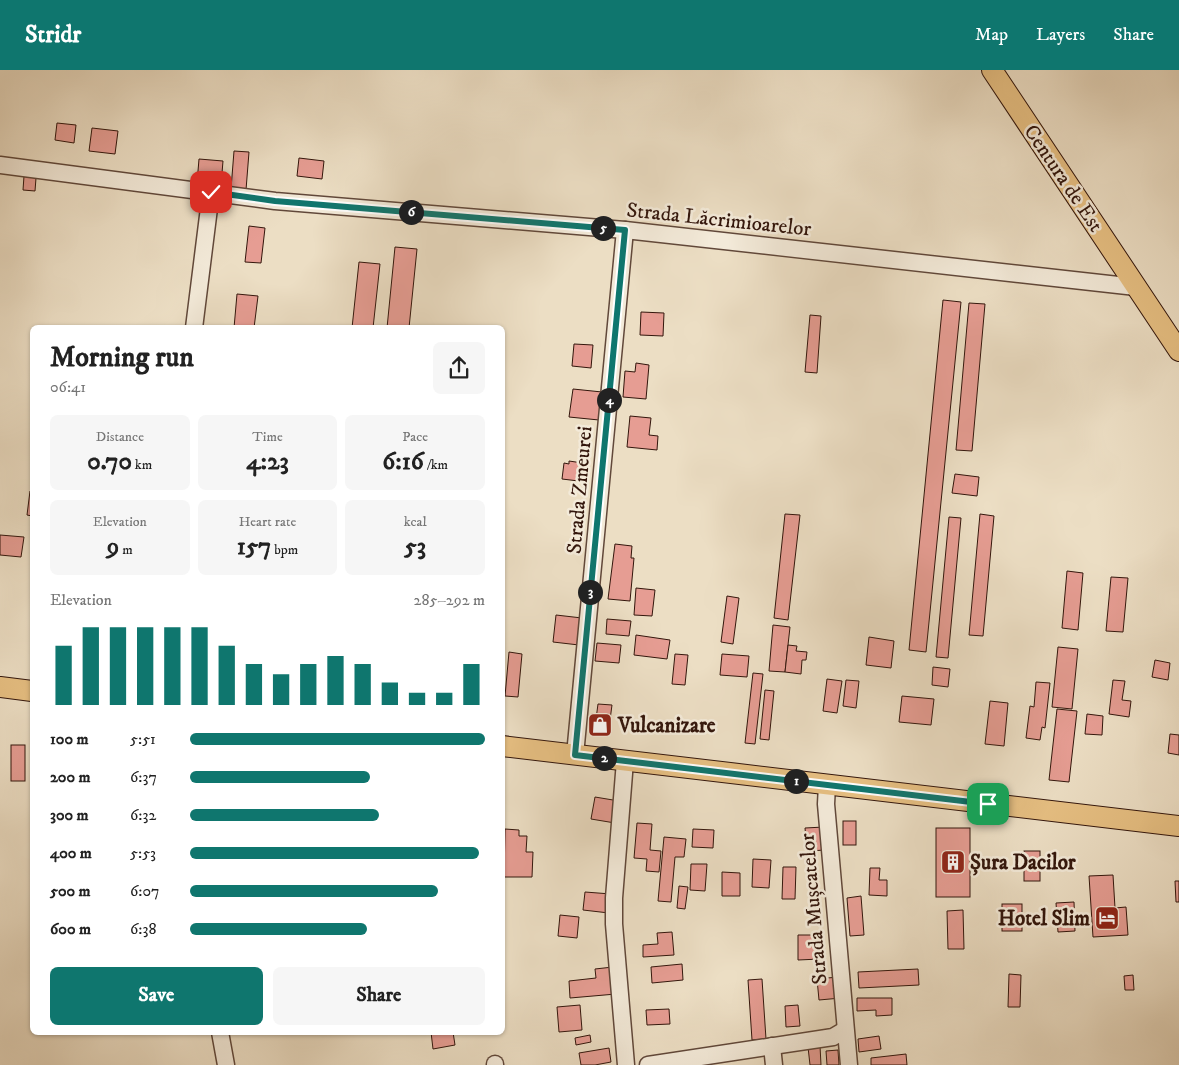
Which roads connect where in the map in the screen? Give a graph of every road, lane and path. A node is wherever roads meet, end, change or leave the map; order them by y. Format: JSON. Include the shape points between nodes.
{"nodes":[{"id":1,"x":992,"y":70,"type":"edge"},
{"id":2,"x":0,"y":165,"type":"edge"},
{"id":3,"x":211,"y":192,"type":"junction"},
{"id":4,"x":625,"y":230,"type":"junction"},
{"id":5,"x":1136,"y":287,"type":"junction"},
{"id":6,"x":194,"y":325,"type":"edge"},
{"id":7,"x":1179,"y":351,"type":"edge"},
{"id":8,"x":0,"y":688,"type":"edge"},
{"id":9,"x":30,"y":691,"type":"edge"},
{"id":10,"x":505,"y":746,"type":"edge"},
{"id":11,"x":575,"y":755,"type":"junction"},
{"id":12,"x":625,"y":761,"type":"junction"},
{"id":13,"x":827,"y":785,"type":"junction"},
{"id":14,"x":1179,"y":826,"type":"edge"},
{"id":15,"x":845,"y":1030,"type":"junction"},
{"id":16,"x":221,"y":1035,"type":"edge"},
{"id":17,"x":772,"y":1046,"type":"junction"},
{"id":18,"x":226,"y":1065,"type":"edge"},
{"id":19,"x":626,"y":1065,"type":"edge"},
{"id":20,"x":648,"y":1065,"type":"edge"},
{"id":21,"x":774,"y":1065,"type":"edge"},
{"id":22,"x":848,"y":1065,"type":"edge"}],
"edges":[{"from":1,"to":5,"type":"main road","name":"Centura de Est"},
{"from":2,"to":3,"type":"street","name":"Strada Lăcrimioarelor"},
{"from":3,"to":4,"type":"street","name":"Strada Lăcrimioarelor","via":[[275,201]]},
{"from":3,"to":6,"type":"street"},
{"from":4,"to":5,"type":"street","name":"Strada Lăcrimioarelor"},
{"from":4,"to":11,"type":"street","name":"Strada Zmeurei"},
{"from":5,"to":7,"type":"main road","name":"Centura de Est"},
{"from":8,"to":9,"type":"main road"},
{"from":10,"to":11,"type":"main road"},
{"from":11,"to":12,"type":"main road"},
{"from":12,"to":13,"type":"main road"},
{"from":12,"to":19,"type":"street","via":[[614,924]]},
{"from":13,"to":14,"type":"main road"},
{"from":13,"to":15,"type":"street","name":"Strada Mușcatelor"},
{"from":15,"to":17,"type":"street","via":[[833,1037]]},
{"from":15,"to":22,"type":"street","name":"Strada Mușcatelor"},
{"from":16,"to":18,"type":"street"},
{"from":17,"to":20,"type":"street"},
{"from":17,"to":21,"type":"street"}]}
